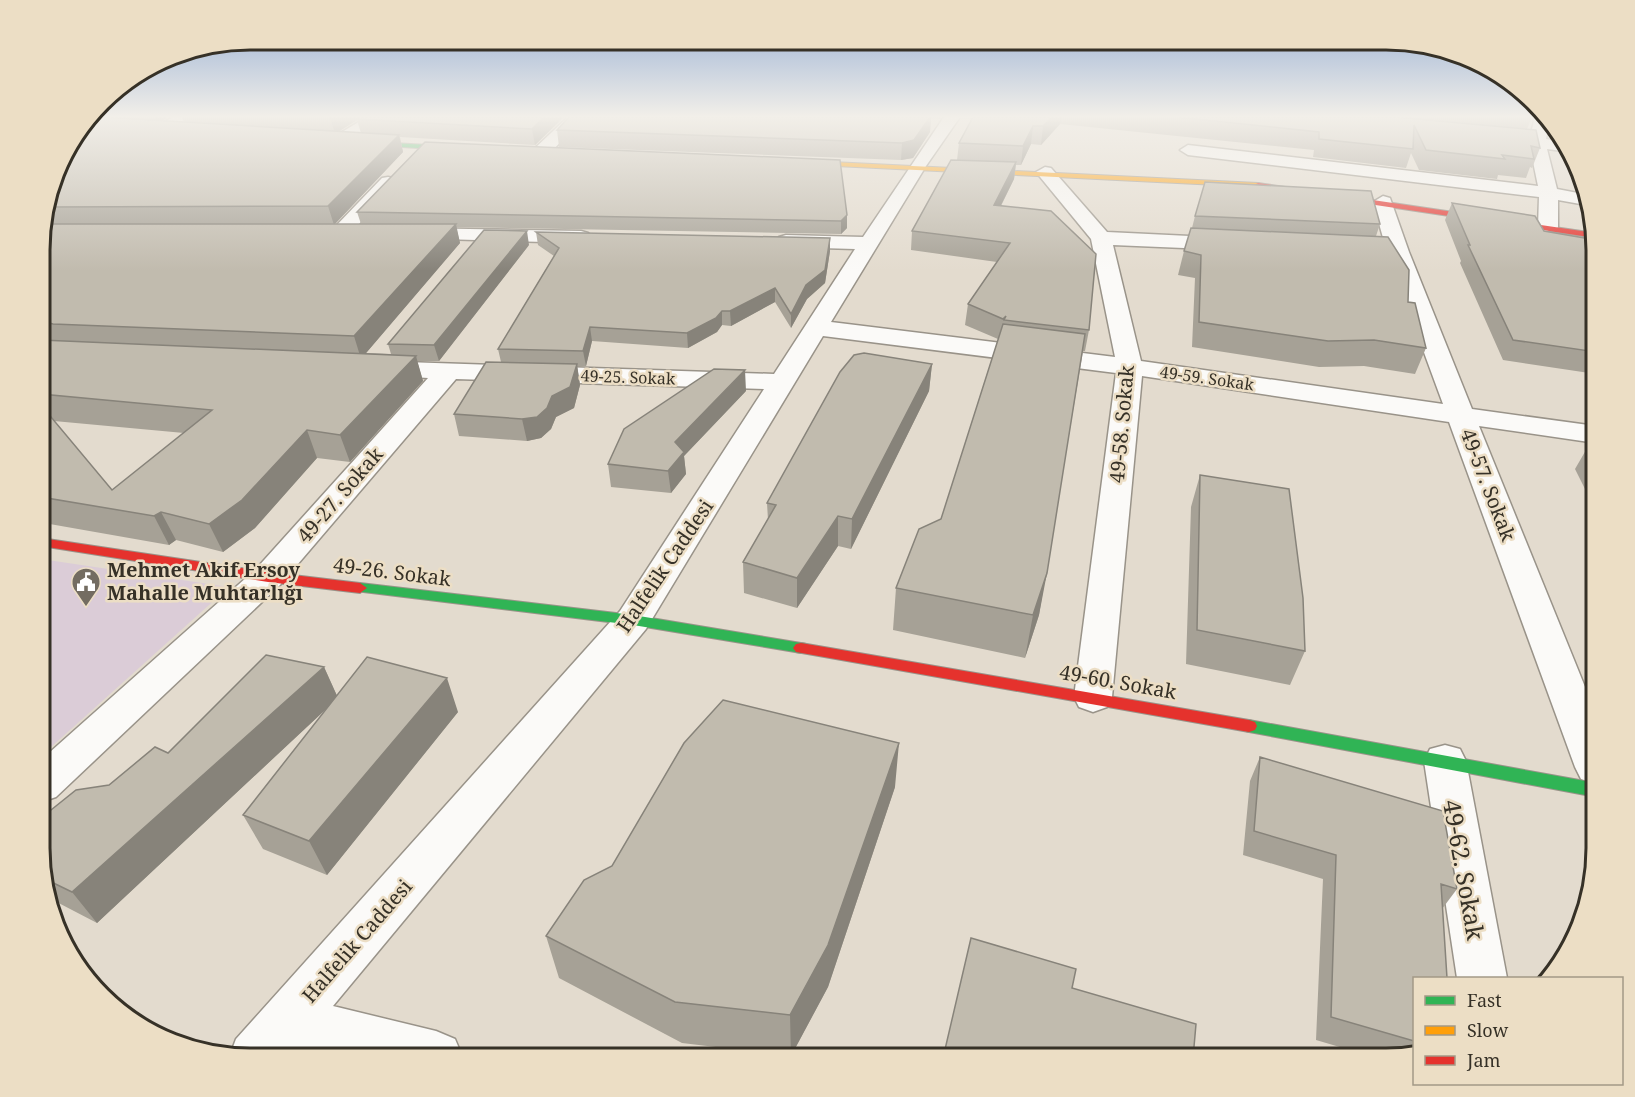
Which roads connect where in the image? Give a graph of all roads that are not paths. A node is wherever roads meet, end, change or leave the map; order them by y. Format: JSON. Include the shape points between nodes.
{"nodes":[{"id":1,"x":401,"y":168,"type":"edge"},
{"id":2,"x":916,"y":168,"type":"edge"},
{"id":3,"x":963,"y":168,"type":"edge"},
{"id":4,"x":1341,"y":168,"type":"edge"},
{"id":5,"x":1543,"y":168,"type":"edge"},
{"id":6,"x":1044,"y":172,"type":"junction"},
{"id":7,"x":1549,"y":193,"type":"junction"},
{"id":8,"x":1579,"y":199,"type":"edge"},
{"id":9,"x":1383,"y":202,"type":"junction"},
{"id":10,"x":1548,"y":227,"type":"junction"},
{"id":11,"x":316,"y":233,"type":"edge"},
{"id":12,"x":340,"y":233,"type":"junction"},
{"id":13,"x":362,"y":233,"type":"edge"},
{"id":14,"x":397,"y":233,"type":"edge"},
{"id":15,"x":1585,"y":234,"type":"edge"},
{"id":16,"x":481,"y":235,"type":"junction"},
{"id":17,"x":599,"y":237,"type":"edge"},
{"id":18,"x":1101,"y":238,"type":"junction"},
{"id":19,"x":765,"y":240,"type":"edge"},
{"id":20,"x":871,"y":243,"type":"junction"},
{"id":21,"x":1255,"y":246,"type":"edge"},
{"id":22,"x":466,"y":252,"type":"edge"},
{"id":23,"x":818,"y":328,"type":"junction"},
{"id":24,"x":366,"y":362,"type":"edge"},
{"id":25,"x":1130,"y":368,"type":"junction"},
{"id":26,"x":449,"y":371,"type":"junction"},
{"id":27,"x":784,"y":382,"type":"junction"},
{"id":28,"x":1461,"y":414,"type":"junction"},
{"id":29,"x":1585,"y":433,"type":"edge"},
{"id":30,"x":50,"y":543,"type":"edge"},
{"id":31,"x":268,"y":578,"type":"junction"},
{"id":32,"x":633,"y":620,"type":"junction"},
{"id":33,"x":1093,"y":697,"type":"junction"},
{"id":34,"x":1585,"y":738,"type":"edge"},
{"id":35,"x":1445,"y":761,"type":"junction"},
{"id":36,"x":50,"y":777,"type":"edge"},
{"id":37,"x":1585,"y":788,"type":"edge"},
{"id":38,"x":1482,"y":977,"type":"edge"},
{"id":39,"x":272,"y":1040,"type":"edge"},
{"id":40,"x":344,"y":1048,"type":"edge"}],
"edges":[{"from":1,"to":12,"type":"street"},
{"from":2,"to":20,"type":"street","name":"Halfelik Caddesi"},
{"from":3,"to":6,"type":"main road"},
{"from":4,"to":7,"type":"street"},
{"from":5,"to":7,"type":"street"},
{"from":6,"to":9,"type":"main road","via":[[1242,183]]},
{"from":6,"to":18,"type":"street","name":"49-58. Sokak"},
{"from":7,"to":8,"type":"street"},
{"from":7,"to":10,"type":"street"},
{"from":9,"to":10,"type":"main road"},
{"from":9,"to":28,"type":"street","name":"49-57. Sokak","via":[[1386,252]]},
{"from":10,"to":15,"type":"main road"},
{"from":11,"to":12,"type":"street"},
{"from":12,"to":13,"type":"street"},
{"from":14,"to":16,"type":"street"},
{"from":16,"to":17,"type":"street"},
{"from":16,"to":22,"type":"street"},
{"from":18,"to":21,"type":"street"},
{"from":18,"to":25,"type":"street","name":"49-58. Sokak"},
{"from":19,"to":20,"type":"street"},
{"from":20,"to":23,"type":"street","name":"Halfelik Caddesi"},
{"from":23,"to":25,"type":"street","name":"49-59. Sokak"},
{"from":23,"to":27,"type":"street","name":"Halfelik Caddesi"},
{"from":24,"to":26,"type":"street","name":"49-25. Sokak"},
{"from":25,"to":28,"type":"street","name":"49-59. Sokak"},
{"from":25,"to":33,"type":"street","name":"49-58. Sokak"},
{"from":26,"to":27,"type":"street","name":"49-25. Sokak"},
{"from":26,"to":31,"type":"street","name":"49-27. Sokak"},
{"from":27,"to":32,"type":"street","name":"Halfelik Caddesi"},
{"from":28,"to":29,"type":"street","name":"49-59. Sokak"},
{"from":28,"to":34,"type":"street","name":"49-57. Sokak"},
{"from":30,"to":31,"type":"main road","name":"49-26. Sokak"},
{"from":31,"to":32,"type":"main road","name":"49-26. Sokak"},
{"from":31,"to":36,"type":"street","name":"49-27. Sokak"},
{"from":32,"to":33,"type":"main road","name":"49-60. Sokak"},
{"from":32,"to":39,"type":"street","name":"Halfelik Caddesi"},
{"from":33,"to":35,"type":"main road","name":"49-60. Sokak"},
{"from":35,"to":37,"type":"main road","name":"49-60. Sokak"},
{"from":35,"to":38,"type":"street","name":"49-62. Sokak"},
{"from":39,"to":40,"type":"street"}]}
